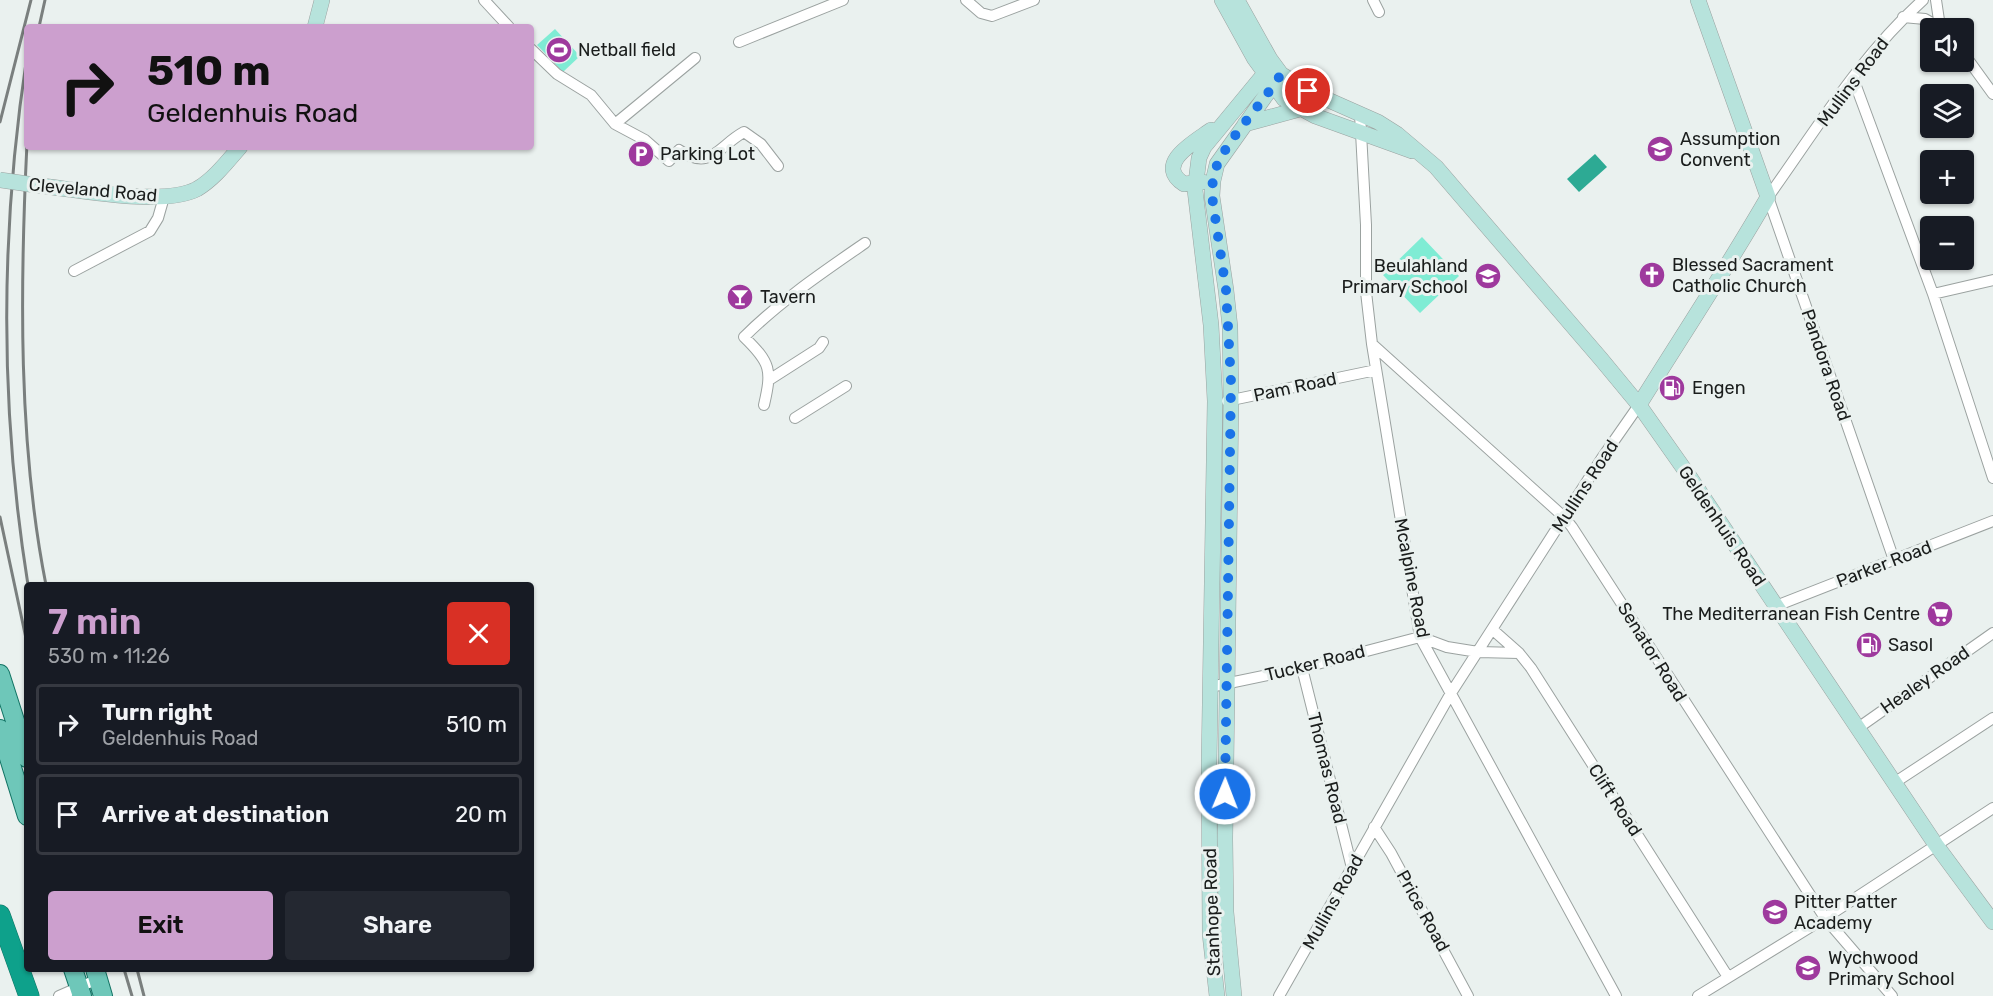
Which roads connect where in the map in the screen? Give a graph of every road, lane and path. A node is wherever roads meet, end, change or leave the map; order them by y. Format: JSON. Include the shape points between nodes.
{"nodes":[{"id":1,"x":322,"y":0,"type":"edge"},
{"id":2,"x":484,"y":0,"type":"edge"},
{"id":3,"x":843,"y":0,"type":"edge"},
{"id":4,"x":966,"y":0,"type":"edge"},
{"id":5,"x":1034,"y":0,"type":"edge"},
{"id":6,"x":1222,"y":0,"type":"edge"},
{"id":7,"x":1237,"y":0,"type":"edge"},
{"id":8,"x":1373,"y":0,"type":"edge"},
{"id":9,"x":1698,"y":0,"type":"edge"},
{"id":10,"x":1923,"y":0,"type":"edge"},
{"id":11,"x":1936,"y":0,"type":"edge"},
{"id":12,"x":1379,"y":12,"type":"dead end"},
{"id":13,"x":1904,"y":18,"type":"junction"},
{"id":14,"x":1939,"y":18,"type":"edge"},
{"id":15,"x":1920,"y":19,"type":"edge"},
{"id":16,"x":316,"y":24,"type":"edge"},
{"id":17,"x":506,"y":24,"type":"edge"},
{"id":18,"x":739,"y":42,"type":"dead end"},
{"id":19,"x":534,"y":52,"type":"edge"},
{"id":20,"x":695,"y":58,"type":"dead end"},
{"id":21,"x":1974,"y":68,"type":"edge"},
{"id":22,"x":1273,"y":75,"type":"junction"},
{"id":23,"x":1853,"y":78,"type":"junction"},
{"id":24,"x":1993,"y":94,"type":"edge"},
{"id":25,"x":1300,"y":109,"type":"junction"},
{"id":26,"x":1360,"y":114,"type":"junction"},
{"id":27,"x":1224,"y":122,"type":"junction"},
{"id":28,"x":615,"y":124,"type":"junction"},
{"id":29,"x":1245,"y":124,"type":"junction"},
{"id":30,"x":1360,"y":133,"type":"junction"},
{"id":31,"x":237,"y":150,"type":"edge"},
{"id":32,"x":1420,"y":154,"type":"junction"},
{"id":33,"x":778,"y":166,"type":"dead end"},
{"id":34,"x":1213,"y":178,"type":"junction"},
{"id":35,"x":0,"y":180,"type":"edge"},
{"id":36,"x":1195,"y":184,"type":"junction"},
{"id":37,"x":164,"y":197,"type":"junction"},
{"id":38,"x":1768,"y":197,"type":"junction"},
{"id":39,"x":865,"y":243,"type":"dead end"},
{"id":40,"x":74,"y":271,"type":"dead end"},
{"id":41,"x":1993,"y":280,"type":"edge"},
{"id":42,"x":1933,"y":294,"type":"junction"},
{"id":43,"x":1211,"y":326,"type":"junction"},
{"id":44,"x":1230,"y":327,"type":"junction"},
{"id":45,"x":823,"y":342,"type":"dead end"},
{"id":46,"x":1372,"y":344,"type":"junction"},
{"id":47,"x":1376,"y":370,"type":"junction"},
{"id":48,"x":770,"y":380,"type":"junction"},
{"id":49,"x":846,"y":386,"type":"dead end"},
{"id":50,"x":1231,"y":400,"type":"junction"},
{"id":51,"x":1215,"y":401,"type":"junction"},
{"id":52,"x":764,"y":405,"type":"dead end"},
{"id":53,"x":1639,"y":405,"type":"junction"},
{"id":54,"x":795,"y":418,"type":"dead end"},
{"id":55,"x":1993,"y":478,"type":"edge"},
{"id":56,"x":1564,"y":517,"type":"junction"},
{"id":57,"x":1993,"y":521,"type":"edge"},
{"id":58,"x":1894,"y":560,"type":"junction"},
{"id":59,"x":1776,"y":606,"type":"junction"},
{"id":60,"x":1211,"y":612,"type":"junction"},
{"id":61,"x":1228,"y":613,"type":"junction"},
{"id":62,"x":1493,"y":630,"type":"junction"},
{"id":63,"x":1993,"y":633,"type":"edge"},
{"id":64,"x":1420,"y":637,"type":"junction"},
{"id":65,"x":1478,"y":652,"type":"junction"},
{"id":66,"x":1519,"y":653,"type":"junction"},
{"id":67,"x":1302,"y":668,"type":"junction"},
{"id":68,"x":0,"y":674,"type":"edge"},
{"id":69,"x":1227,"y":683,"type":"junction"},
{"id":70,"x":1210,"y":687,"type":"junction"},
{"id":71,"x":1451,"y":693,"type":"junction"},
{"id":72,"x":1993,"y":718,"type":"edge"},
{"id":73,"x":1858,"y":728,"type":"junction"},
{"id":74,"x":0,"y":729,"type":"edge"},
{"id":75,"x":24,"y":749,"type":"edge"},
{"id":76,"x":1894,"y":783,"type":"junction"},
{"id":77,"x":24,"y":806,"type":"edge"},
{"id":78,"x":1993,"y":808,"type":"edge"},
{"id":79,"x":1374,"y":827,"type":"junction"},
{"id":80,"x":1936,"y":846,"type":"junction"},
{"id":81,"x":1352,"y":868,"type":"junction"},
{"id":82,"x":0,"y":915,"type":"edge"},
{"id":83,"x":1825,"y":918,"type":"junction"},
{"id":84,"x":1993,"y":922,"type":"edge"},
{"id":85,"x":1728,"y":977,"type":"junction"},
{"id":86,"x":98,"y":981,"type":"edge"},
{"id":87,"x":71,"y":988,"type":"edge"},
{"id":88,"x":29,"y":996,"type":"edge"},
{"id":89,"x":1217,"y":996,"type":"edge"},
{"id":90,"x":1234,"y":996,"type":"edge"},
{"id":91,"x":1279,"y":996,"type":"edge"},
{"id":92,"x":1468,"y":996,"type":"edge"},
{"id":93,"x":1616,"y":996,"type":"edge"},
{"id":94,"x":1698,"y":996,"type":"edge"},
{"id":95,"x":1892,"y":996,"type":"edge"}],
"edges":[{"from":1,"to":16,"type":"main road"},
{"from":2,"to":17,"type":"street"},
{"from":3,"to":18,"type":"street"},
{"from":4,"to":5,"type":"street","via":[[981,13],[992,16]]},
{"from":6,"to":22,"type":"main road"},
{"from":7,"to":22,"type":"main road"},
{"from":8,"to":12,"type":"street"},
{"from":9,"to":38,"type":"main road","name":"Pandora Road"},
{"from":10,"to":13,"type":"street","name":"Mullins Road"},
{"from":11,"to":14,"type":"street"},
{"from":13,"to":15,"type":"street"},
{"from":13,"to":23,"type":"street","name":"Mullins Road"},
{"from":19,"to":28,"type":"street","via":[[557,74],[591,95]]},
{"from":20,"to":28,"type":"street"},
{"from":21,"to":24,"type":"street"},
{"from":22,"to":25,"type":"main road","name":"Geldenhuis Road","via":[[1284,99]]},
{"from":22,"to":26,"type":"main road","name":"Geldenhuis Road"},
{"from":22,"to":27,"type":"main road","name":"Stanhope Road"},
{"from":22,"to":29,"type":"main road","name":"Stanhope Road"},
{"from":23,"to":38,"type":"street","name":"Mullins Road"},
{"from":23,"to":42,"type":"street"},
{"from":25,"to":29,"type":"main road"},
{"from":25,"to":30,"type":"main road","name":"Geldenhuis Road"},
{"from":26,"to":30,"type":"street","name":"Mcalpine Road"},
{"from":26,"to":32,"type":"main road","name":"Geldenhuis Road","via":[[1397,134]]},
{"from":27,"to":36,"type":"main road","name":"Stanhope Road","via":[[1198,158]]},
{"from":27,"to":36,"type":"main road","via":[[1184,149],[1174,161],[1178,179],[1184,184]]},
{"from":28,"to":33,"type":"street","via":[[645,140],[669,161],[679,150],[690,157],[712,157],[744,132]]},
{"from":29,"to":34,"type":"main road","name":"Stanhope Road","via":[[1217,164]]},
{"from":30,"to":32,"type":"main road","name":"Geldenhuis Road"},
{"from":30,"to":46,"type":"street","name":"Mcalpine Road","via":[[1366,292]]},
{"from":31,"to":37,"type":"main road","name":"Cleveland Road","via":[[208,182],[190,192]]},
{"from":32,"to":53,"type":"main road","name":"Geldenhuis Road","via":[[1455,188]]},
{"from":34,"to":36,"type":"main road"},
{"from":34,"to":44,"type":"main road","name":"Stanhope Road","via":[[1212,196]]},
{"from":35,"to":37,"type":"main road","name":"Cleveland Road","bridge":true},
{"from":36,"to":43,"type":"main road","name":"Stanhope Road"},
{"from":37,"to":40,"type":"street","via":[[150,231]]},
{"from":38,"to":53,"type":"main road","name":"Mullins Road"},
{"from":38,"to":58,"type":"street","name":"Pandora Road"},
{"from":39,"to":48,"type":"street","via":[[769,312],[744,337],[758,350],[769,369]]},
{"from":41,"to":42,"type":"street"},
{"from":42,"to":55,"type":"street"},
{"from":43,"to":44,"type":"main road"},
{"from":43,"to":51,"type":"main road","name":"Stanhope Road"},
{"from":44,"to":50,"type":"main road","name":"Stanhope Road"},
{"from":45,"to":48,"type":"street"},
{"from":46,"to":47,"type":"street","name":"Mcalpine Road"},
{"from":46,"to":56,"type":"street","name":"Senator Road"},
{"from":47,"to":50,"type":"street","name":"Pam Road"},
{"from":47,"to":64,"type":"street","name":"Mcalpine Road"},
{"from":48,"to":52,"type":"street"},
{"from":49,"to":54,"type":"street"},
{"from":50,"to":51,"type":"street","name":"Pam Road"},
{"from":50,"to":61,"type":"main road","name":"Stanhope Road"},
{"from":51,"to":60,"type":"main road","name":"Stanhope Road"},
{"from":53,"to":56,"type":"street","name":"Mullins Road"},
{"from":53,"to":59,"type":"main road","name":"Geldenhuis Road"},
{"from":56,"to":62,"type":"street","name":"Mullins Road"},
{"from":56,"to":83,"type":"street","name":"Senator Road"},
{"from":57,"to":58,"type":"street","name":"Parker Road"},
{"from":58,"to":59,"type":"street","name":"Parker Road"},
{"from":59,"to":73,"type":"main road","name":"Geldenhuis Road"},
{"from":60,"to":61,"type":"main road"},
{"from":60,"to":70,"type":"main road","name":"Stanhope Road"},
{"from":61,"to":69,"type":"main road","name":"Stanhope Road"},
{"from":62,"to":65,"type":"street","name":"Mullins Road"},
{"from":62,"to":66,"type":"street","name":"Clift Road"},
{"from":63,"to":73,"type":"street","name":"Healey Road"},
{"from":64,"to":65,"type":"street"},
{"from":64,"to":67,"type":"street","name":"Tucker Road"},
{"from":64,"to":71,"type":"street","name":"Mcalpine Road"},
{"from":65,"to":66,"type":"street"},
{"from":65,"to":71,"type":"street","name":"Mullins Road"},
{"from":66,"to":85,"type":"street","name":"Clift Road"},
{"from":67,"to":69,"type":"street","name":"Tucker Road"},
{"from":67,"to":81,"type":"street","name":"Thomas Road"},
{"from":68,"to":75,"type":"main road"},
{"from":69,"to":70,"type":"street","name":"Tucker Road"},
{"from":69,"to":90,"type":"main road","name":"Stanhope Road","via":[[1226,912]]},
{"from":70,"to":89,"type":"main road","name":"Stanhope Road","via":[[1210,934]]},
{"from":71,"to":79,"type":"street","name":"Mullins Road"},
{"from":71,"to":93,"type":"street","name":"Mcalpine Road"},
{"from":72,"to":76,"type":"street"},
{"from":73,"to":76,"type":"main road","name":"Geldenhuis Road"},
{"from":74,"to":77,"type":"main road"},
{"from":76,"to":80,"type":"main road","name":"Geldenhuis Road"},
{"from":78,"to":80,"type":"street"},
{"from":79,"to":81,"type":"street","name":"Mullins Road"},
{"from":79,"to":92,"type":"street","name":"Price Road"},
{"from":80,"to":83,"type":"street"},
{"from":80,"to":84,"type":"main road","name":"Geldenhuis Road"},
{"from":81,"to":91,"type":"street","name":"Mullins Road"},
{"from":82,"to":88,"type":"highway"},
{"from":83,"to":85,"type":"street"},
{"from":83,"to":95,"type":"street","name":"Senator Road"},
{"from":85,"to":94,"type":"street"},
{"from":86,"to":87,"type":"street"}]}
